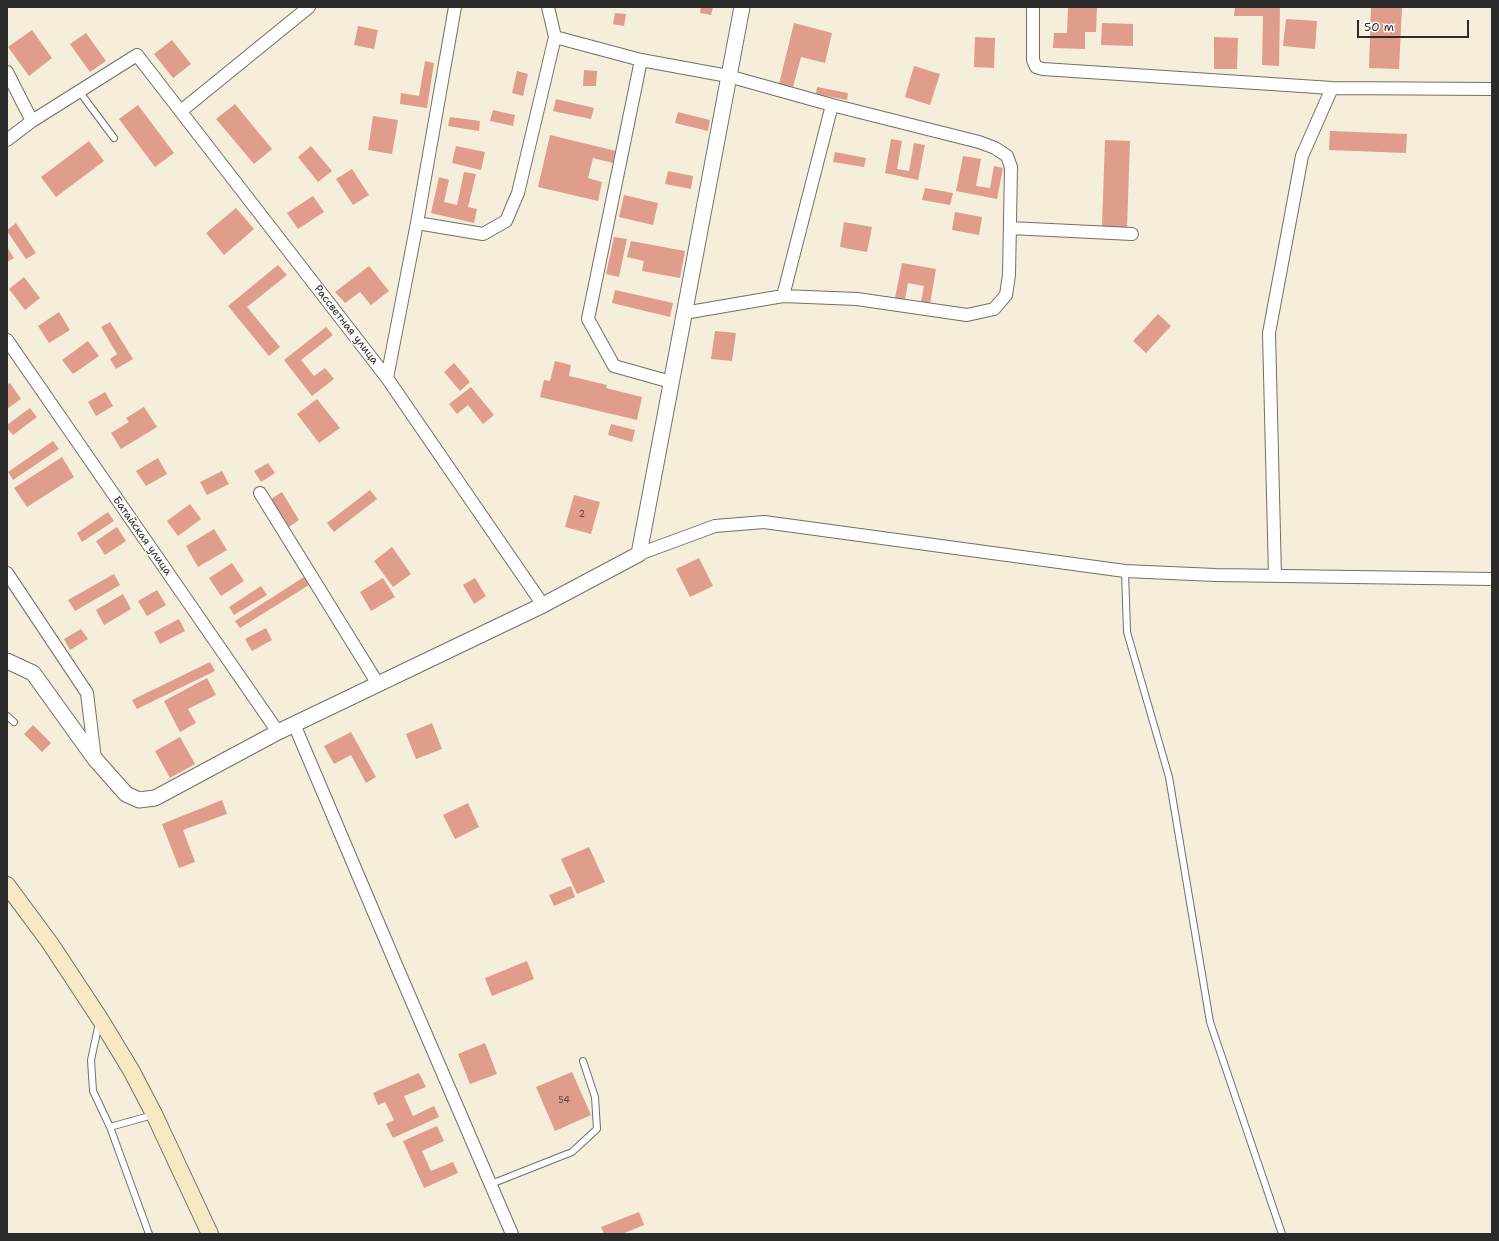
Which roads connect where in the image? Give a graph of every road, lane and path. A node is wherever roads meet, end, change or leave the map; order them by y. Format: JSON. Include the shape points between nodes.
{"nodes":[{"id":1,"x":309,"y":7,"type":"edge"},
{"id":2,"x":455,"y":7,"type":"edge"},
{"id":3,"x":548,"y":7,"type":"edge"},
{"id":4,"x":742,"y":7,"type":"edge"},
{"id":5,"x":1033,"y":7,"type":"edge"},
{"id":6,"x":555,"y":38,"type":"junction"},
{"id":7,"x":641,"y":60,"type":"junction"},
{"id":8,"x":7,"y":72,"type":"edge"},
{"id":9,"x":728,"y":76,"type":"junction"},
{"id":10,"x":1332,"y":88,"type":"junction"},
{"id":11,"x":1492,"y":90,"type":"edge"},
{"id":12,"x":79,"y":91,"type":"junction"},
{"id":13,"x":832,"y":105,"type":"junction"},
{"id":14,"x":181,"y":111,"type":"junction"},
{"id":15,"x":32,"y":121,"type":"junction"},
{"id":16,"x":114,"y":138,"type":"dead end"},
{"id":17,"x":7,"y":140,"type":"edge"},
{"id":18,"x":417,"y":223,"type":"junction"},
{"id":19,"x":1010,"y":228,"type":"junction"},
{"id":20,"x":1132,"y":234,"type":"dead end"},
{"id":21,"x":783,"y":296,"type":"junction"},
{"id":22,"x":684,"y":313,"type":"junction"},
{"id":23,"x":7,"y":340,"type":"edge"},
{"id":24,"x":387,"y":378,"type":"junction"},
{"id":25,"x":671,"y":382,"type":"junction"},
{"id":26,"x":260,"y":493,"type":"dead end"},
{"id":27,"x":639,"y":554,"type":"junction"},
{"id":28,"x":1125,"y":571,"type":"junction"},
{"id":29,"x":7,"y":572,"type":"edge"},
{"id":30,"x":1276,"y":576,"type":"junction"},
{"id":31,"x":1492,"y":579,"type":"edge"},
{"id":32,"x":543,"y":605,"type":"junction"},
{"id":33,"x":7,"y":661,"type":"edge"},
{"id":34,"x":378,"y":684,"type":"junction"},
{"id":35,"x":7,"y":716,"type":"edge"},
{"id":36,"x":14,"y":722,"type":"dead end"},
{"id":37,"x":294,"y":724,"type":"junction"},
{"id":38,"x":278,"y":732,"type":"junction"},
{"id":39,"x":95,"y":759,"type":"junction"},
{"id":40,"x":7,"y":885,"type":"edge"},
{"id":41,"x":100,"y":1019,"type":"junction"},
{"id":42,"x":583,"y":1061,"type":"dead end"},
{"id":43,"x":154,"y":1114,"type":"junction"},
{"id":44,"x":110,"y":1127,"type":"junction"},
{"id":45,"x":491,"y":1184,"type":"junction"},
{"id":46,"x":149,"y":1234,"type":"edge"},
{"id":47,"x":210,"y":1234,"type":"edge"},
{"id":48,"x":512,"y":1234,"type":"edge"},
{"id":49,"x":1282,"y":1234,"type":"edge"}],
"edges":[{"from":1,"to":14,"type":"street"},
{"from":2,"to":18,"type":"street"},
{"from":3,"to":6,"type":"street"},
{"from":4,"to":9,"type":"street"},
{"from":5,"to":10,"type":"street","via":[[1034,60],[1036,67],[1043,69]]},
{"from":6,"to":7,"type":"street"},
{"from":6,"to":18,"type":"street","via":[[518,193],[506,222],[483,234]]},
{"from":7,"to":9,"type":"street"},
{"from":7,"to":25,"type":"street","via":[[588,319],[614,366]]},
{"from":8,"to":15,"type":"street"},
{"from":9,"to":13,"type":"street"},
{"from":9,"to":22,"type":"street"},
{"from":10,"to":11,"type":"street"},
{"from":10,"to":30,"type":"street","via":[[1302,156],[1269,333]]},
{"from":12,"to":14,"type":"street","name":"Рассветная улица","via":[[137,55]]},
{"from":12,"to":15,"type":"street"},
{"from":12,"to":16,"type":"lane"},
{"from":13,"to":19,"type":"street","via":[[980,142],[1007,156],[1011,167]]},
{"from":13,"to":21,"type":"street"},
{"from":14,"to":24,"type":"street","name":"Рассветная улица"},
{"from":15,"to":17,"type":"street"},
{"from":18,"to":24,"type":"street"},
{"from":19,"to":20,"type":"street"},
{"from":19,"to":21,"type":"street","via":[[1006,295],[994,309],[967,314],[857,300]]},
{"from":21,"to":22,"type":"street"},
{"from":22,"to":25,"type":"street"},
{"from":23,"to":38,"type":"street","name":"Батайская улица"},
{"from":24,"to":32,"type":"street","name":"Рассветная улица"},
{"from":25,"to":27,"type":"street"},
{"from":26,"to":34,"type":"street"},
{"from":27,"to":28,"type":"street","via":[[715,526],[764,522]]},
{"from":27,"to":32,"type":"street"},
{"from":28,"to":30,"type":"street"},
{"from":28,"to":49,"type":"lane","via":[[1127,632],[1169,778],[1210,1022]]},
{"from":29,"to":39,"type":"street","via":[[87,693]]},
{"from":30,"to":31,"type":"street"},
{"from":32,"to":34,"type":"street"},
{"from":33,"to":39,"type":"street","via":[[33,673]]},
{"from":34,"to":37,"type":"street"},
{"from":35,"to":36,"type":"lane"},
{"from":37,"to":38,"type":"street"},
{"from":37,"to":45,"type":"street"},
{"from":38,"to":39,"type":"street","via":[[155,798],[139,800],[126,794]]},
{"from":40,"to":41,"type":"main road","via":[[50,943]]},
{"from":41,"to":43,"type":"main road"},
{"from":41,"to":44,"type":"lane","via":[[91,1060],[94,1091]]},
{"from":42,"to":45,"type":"lane","via":[[595,1097],[597,1129],[572,1152]]},
{"from":43,"to":44,"type":"lane"},
{"from":43,"to":47,"type":"main road"},
{"from":44,"to":46,"type":"lane"},
{"from":45,"to":48,"type":"street"}]}
